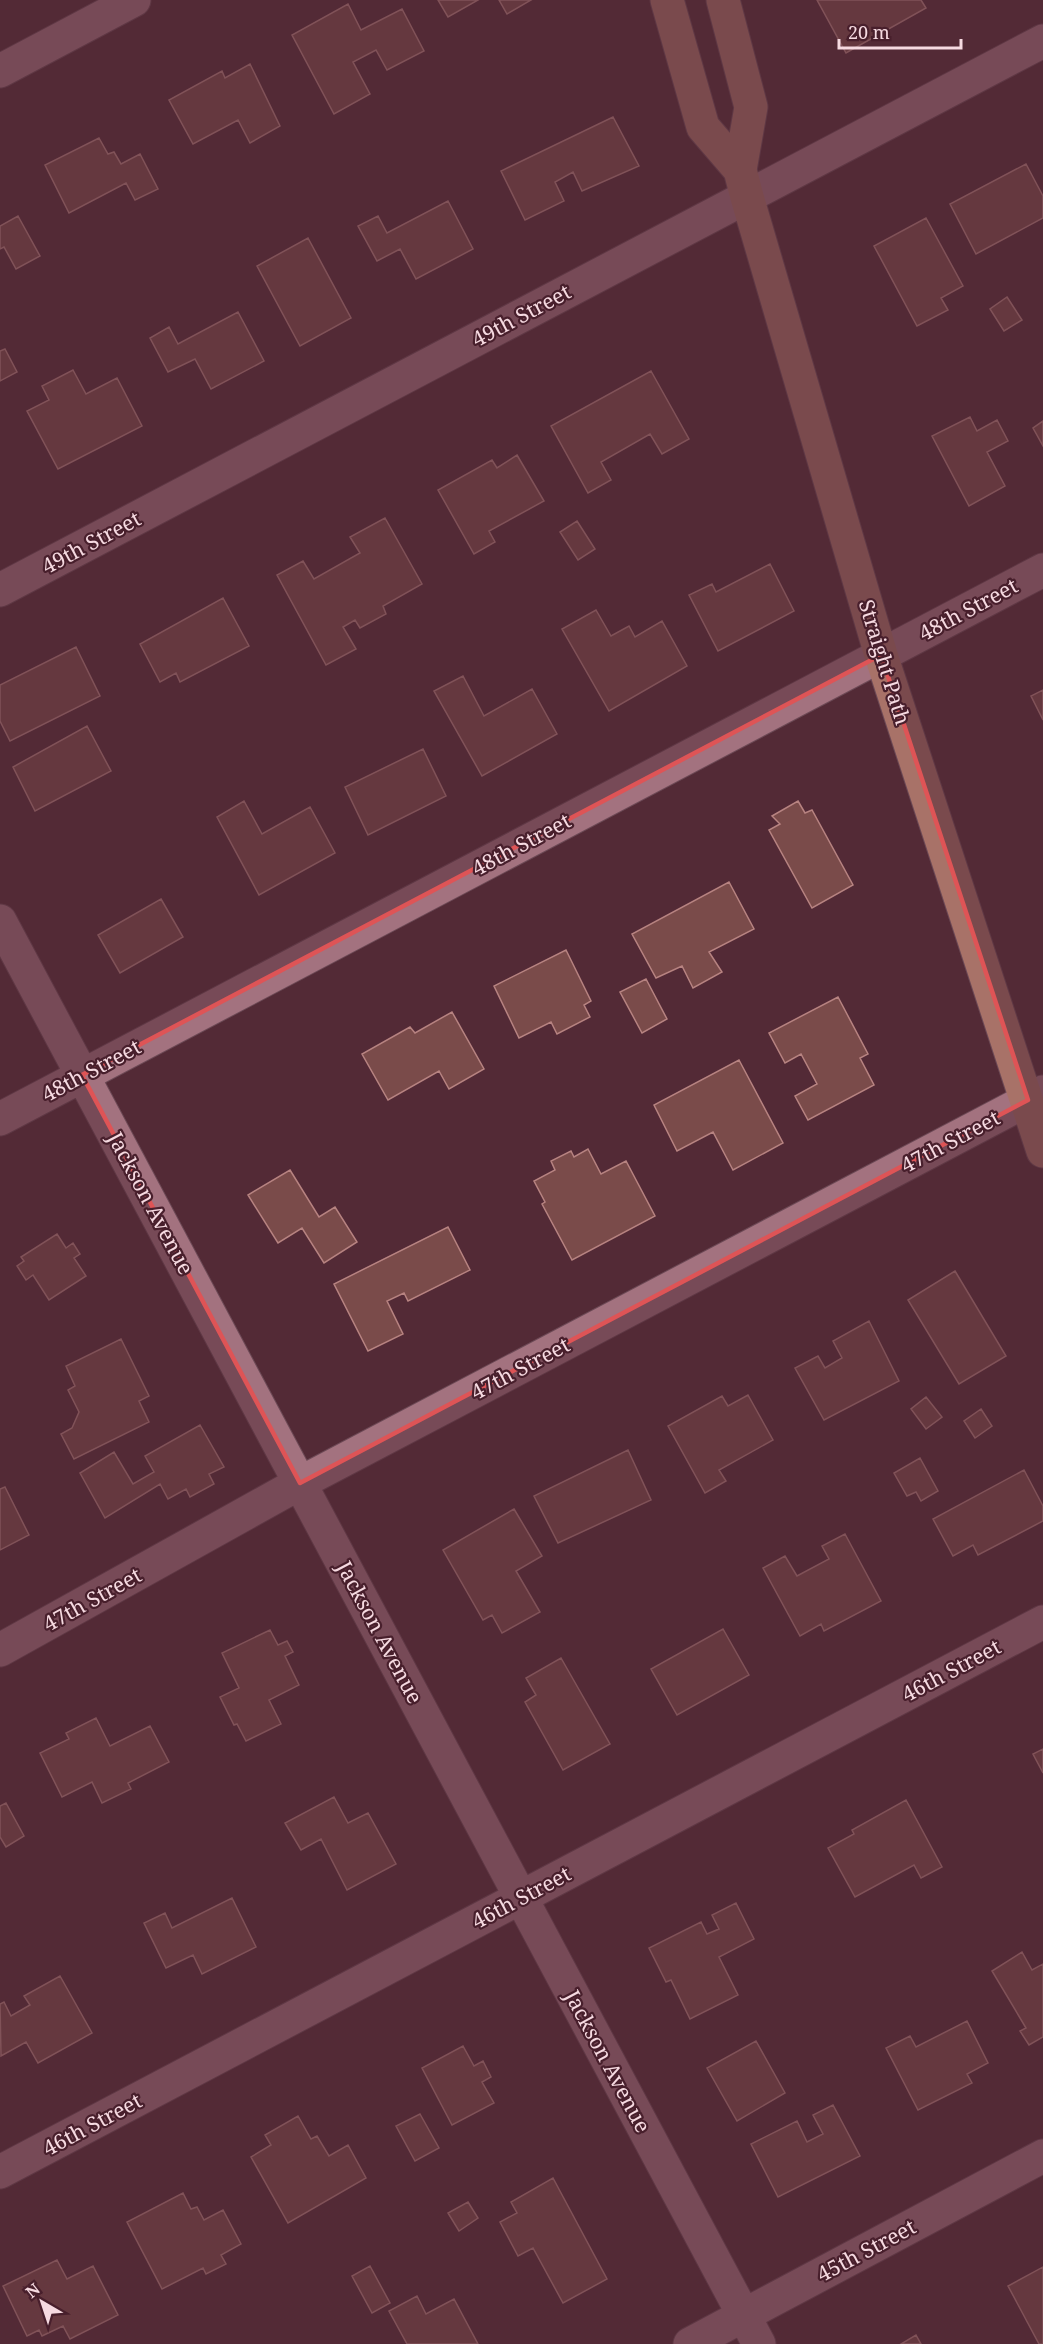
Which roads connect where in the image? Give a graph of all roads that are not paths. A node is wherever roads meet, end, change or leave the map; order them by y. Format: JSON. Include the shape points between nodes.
{"nodes":[{"id":1,"x":134,"y":0,"type":"edge"},
{"id":2,"x":667,"y":0,"type":"edge"},
{"id":3,"x":723,"y":0,"type":"edge"},
{"id":4,"x":1043,"y":41,"type":"edge"},
{"id":5,"x":0,"y":71,"type":"edge"},
{"id":6,"x":743,"y":183,"type":"junction"},
{"id":7,"x":1043,"y":570,"type":"edge"},
{"id":8,"x":0,"y":590,"type":"edge"},
{"id":9,"x":881,"y":655,"type":"junction"},
{"id":10,"x":0,"y":921,"type":"edge"},
{"id":11,"x":82,"y":1075,"type":"junction"},
{"id":12,"x":1035,"y":1096,"type":"edge"},
{"id":13,"x":0,"y":1119,"type":"edge"},
{"id":14,"x":1043,"y":1151,"type":"edge"},
{"id":15,"x":300,"y":1483,"type":"junction"},
{"id":16,"x":1043,"y":1622,"type":"edge"},
{"id":17,"x":0,"y":1650,"type":"edge"},
{"id":18,"x":521,"y":1897,"type":"junction"},
{"id":19,"x":1043,"y":2156,"type":"edge"},
{"id":20,"x":0,"y":2172,"type":"edge"},
{"id":21,"x":743,"y":2316,"type":"junction"},
{"id":22,"x":690,"y":2344,"type":"edge"},
{"id":23,"x":759,"y":2344,"type":"edge"}],
"edges":[{"from":1,"to":5,"type":"street"},
{"from":2,"to":6,"type":"main road","name":"Straight Path","via":[[703,128]]},
{"from":3,"to":6,"type":"main road","name":"Straight Path","via":[[751,107]]},
{"from":4,"to":6,"type":"street","name":"49th Street"},
{"from":6,"to":8,"type":"street","name":"49th Street"},
{"from":6,"to":9,"type":"main road","name":"Straight Path"},
{"from":7,"to":9,"type":"street","name":"48th Street"},
{"from":9,"to":11,"type":"street","name":"48th Street"},
{"from":9,"to":12,"type":"main road","name":"Straight Path"},
{"from":10,"to":11,"type":"street","name":"Jackson Avenue"},
{"from":11,"to":13,"type":"street","name":"48th Street"},
{"from":11,"to":15,"type":"street","name":"Jackson Avenue"},
{"from":12,"to":14,"type":"main road","name":"Straight Path"},
{"from":12,"to":15,"type":"street","name":"47th Street"},
{"from":15,"to":17,"type":"street","name":"47th Street"},
{"from":15,"to":18,"type":"street","name":"Jackson Avenue"},
{"from":16,"to":18,"type":"street","name":"46th Street"},
{"from":18,"to":20,"type":"street","name":"46th Street"},
{"from":18,"to":21,"type":"street","name":"Jackson Avenue"},
{"from":19,"to":21,"type":"street","name":"45th Street"},
{"from":21,"to":22,"type":"street","name":"45th Street"},
{"from":21,"to":23,"type":"street","name":"Jackson Avenue"}]}
